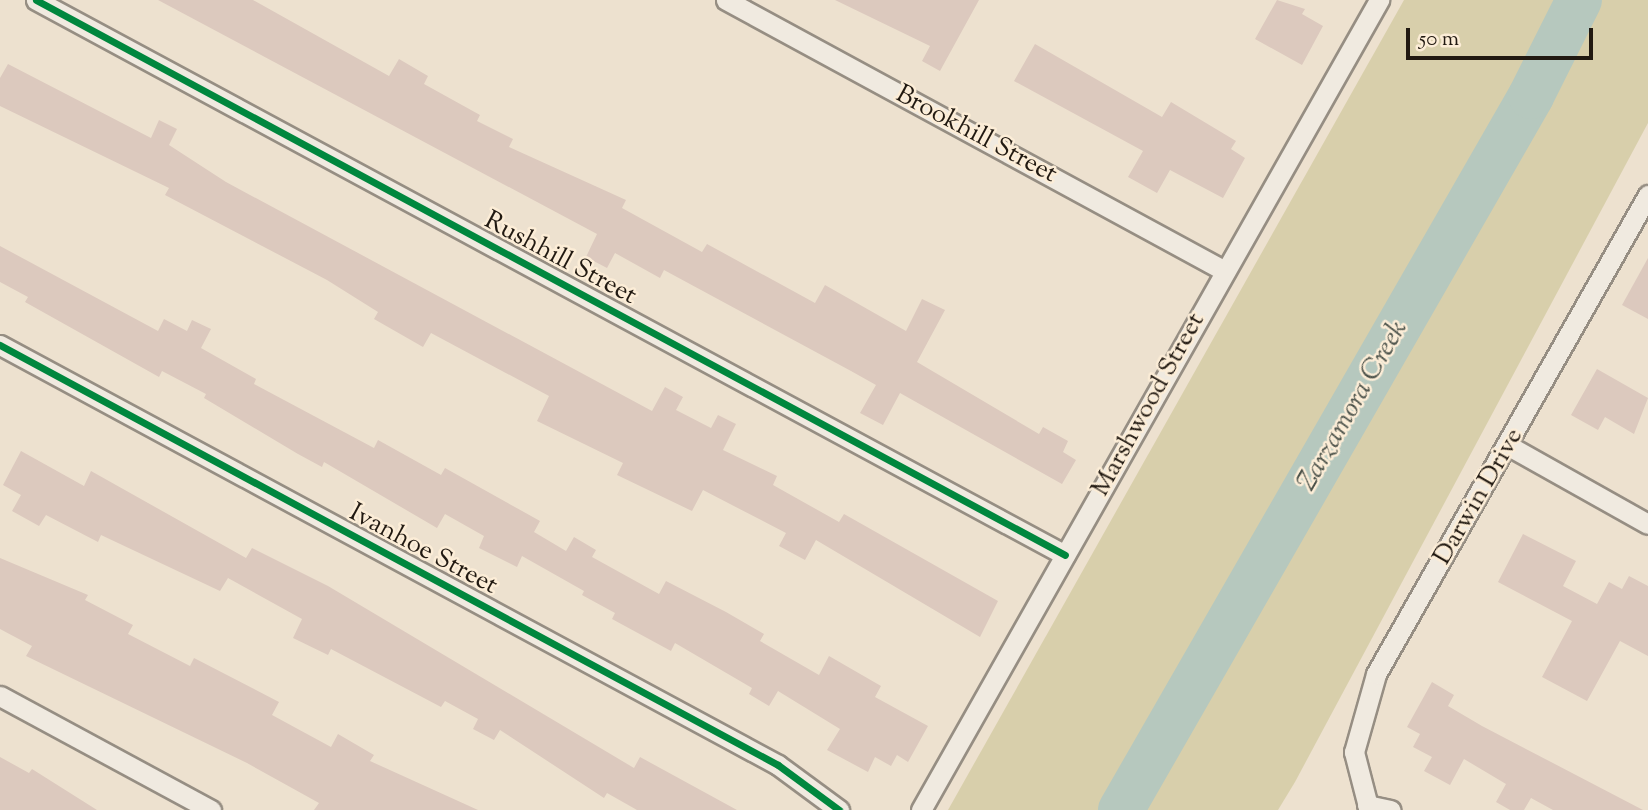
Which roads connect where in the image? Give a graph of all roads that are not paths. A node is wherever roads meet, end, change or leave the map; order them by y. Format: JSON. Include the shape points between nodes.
{"nodes":[{"id":1,"x":36,"y":0,"type":"edge"},
{"id":2,"x":726,"y":0,"type":"edge"},
{"id":3,"x":1379,"y":0,"type":"edge"},
{"id":4,"x":1648,"y":195,"type":"edge"},
{"id":5,"x":1225,"y":271,"type":"junction"},
{"id":6,"x":0,"y":345,"type":"edge"},
{"id":7,"x":1508,"y":446,"type":"junction"},
{"id":8,"x":1648,"y":524,"type":"edge"},
{"id":9,"x":1065,"y":555,"type":"junction"},
{"id":10,"x":0,"y":696,"type":"edge"},
{"id":11,"x":1368,"y":807,"type":"edge"},
{"id":12,"x":211,"y":810,"type":"edge"},
{"id":13,"x":839,"y":810,"type":"edge"},
{"id":14,"x":921,"y":810,"type":"edge"},
{"id":15,"x":1390,"y":810,"type":"edge"}],
"edges":[{"from":1,"to":9,"type":"street","name":"Rushhill Street"},
{"from":2,"to":5,"type":"street","name":"Brookhill Street"},
{"from":3,"to":5,"type":"street","name":"Marshwood Street"},
{"from":4,"to":7,"type":"street","name":"Darwin Drive"},
{"from":5,"to":9,"type":"street","name":"Marshwood Street"},
{"from":6,"to":13,"type":"street","name":"Ivanhoe Street","via":[[778,765]]},
{"from":7,"to":8,"type":"street"},
{"from":7,"to":11,"type":"street","name":"Darwin Drive","via":[[1364,704],[1354,752]]},
{"from":9,"to":14,"type":"street","name":"Marshwood Street"},
{"from":10,"to":12,"type":"street"},
{"from":11,"to":15,"type":"street"}]}
